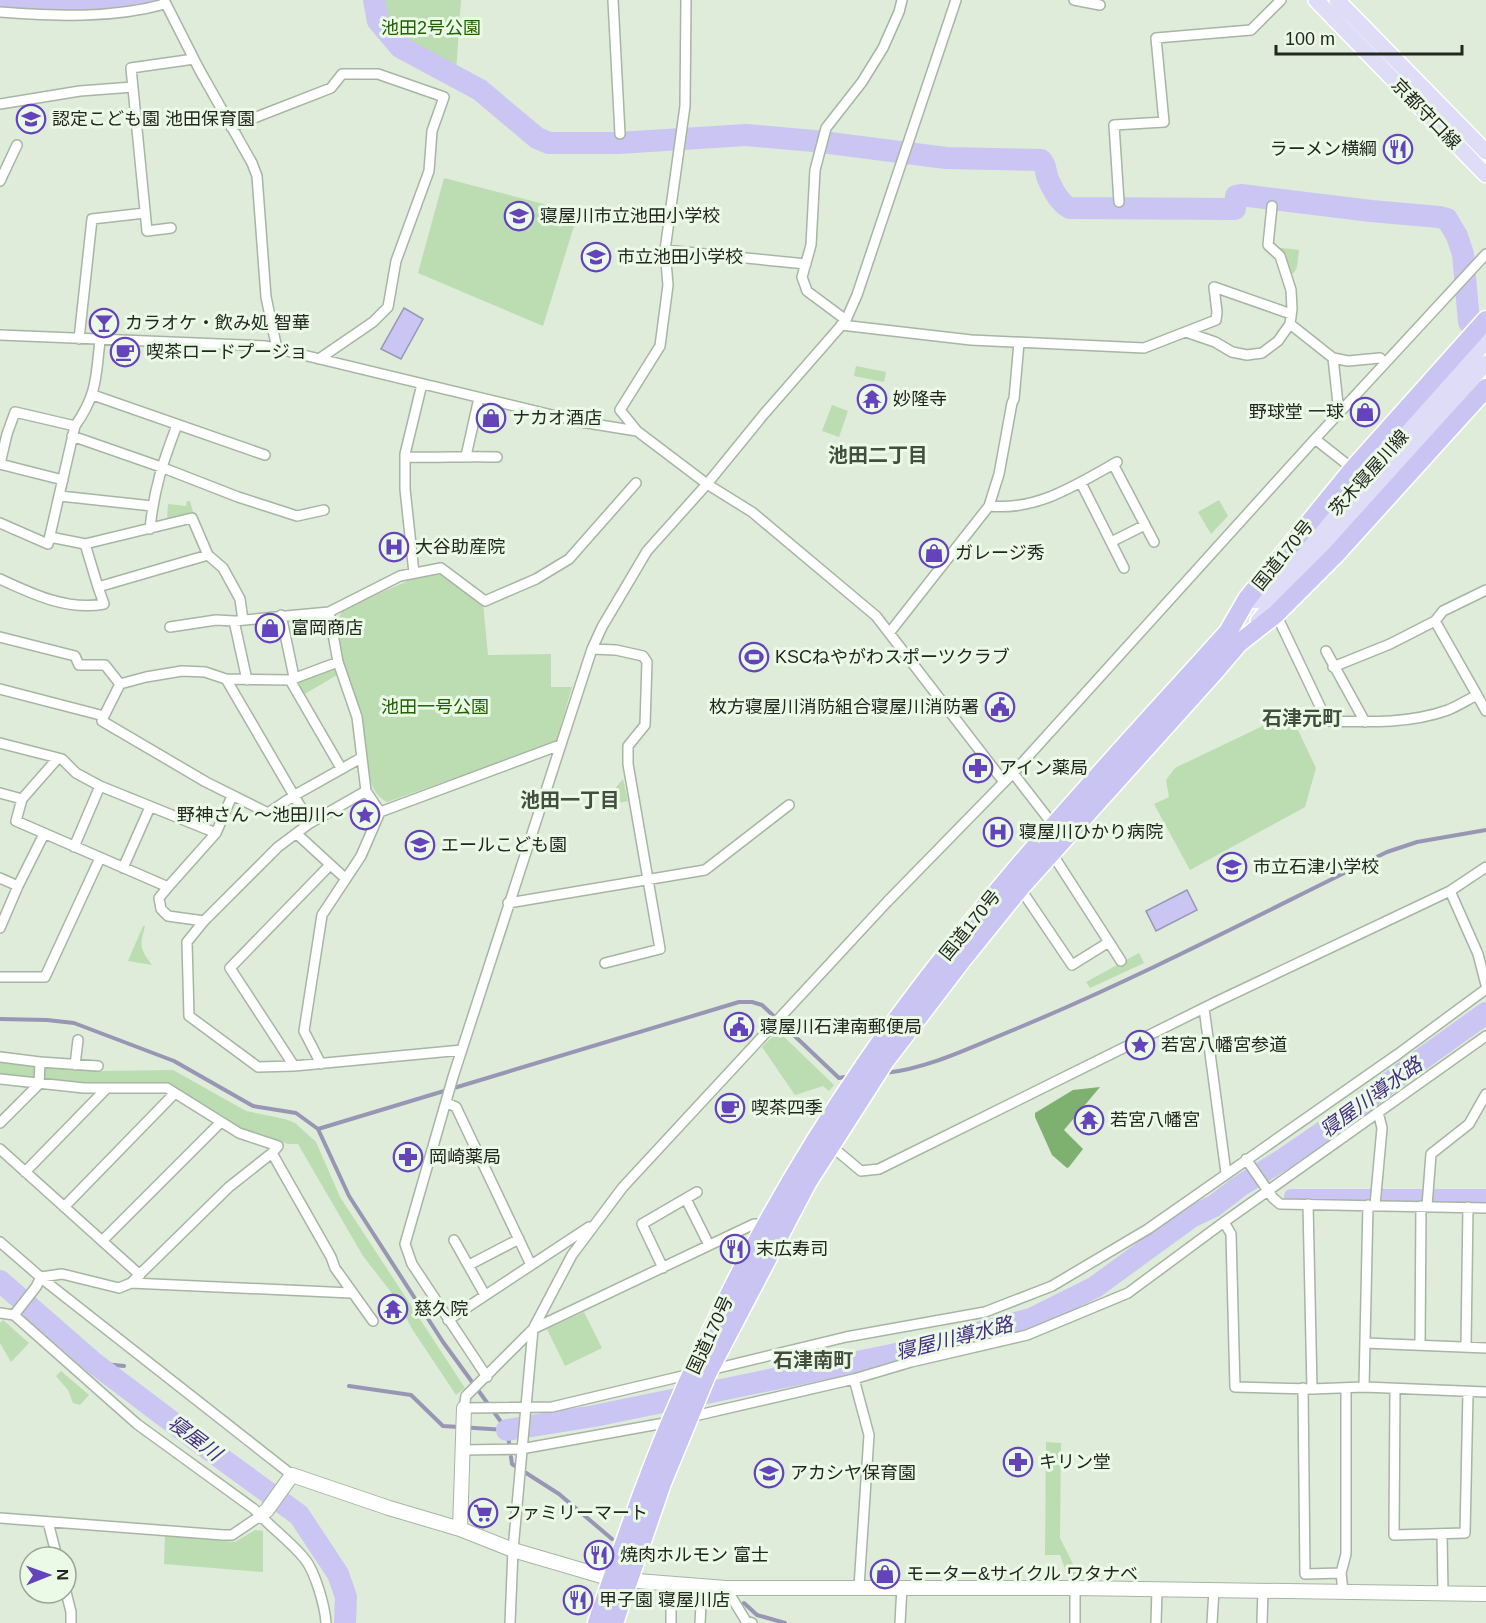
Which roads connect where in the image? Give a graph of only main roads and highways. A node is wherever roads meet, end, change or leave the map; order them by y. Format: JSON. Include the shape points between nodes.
{"nodes":[{"id":1,"x":1316,"y":0,"type":"edge"},
{"id":2,"x":1339,"y":1,"type":"edge"},
{"id":3,"x":1486,"y":153,"type":"edge"},
{"id":4,"x":1486,"y":175,"type":"edge"},
{"id":5,"x":1486,"y":320,"type":"edge"},
{"id":6,"x":1486,"y":341,"type":"edge"},
{"id":7,"x":1486,"y":363,"type":"edge"},
{"id":8,"x":1486,"y":388,"type":"edge"},
{"id":9,"x":1434,"y":411,"type":"junction"},
{"id":10,"x":1234,"y":637,"type":"junction"},
{"id":11,"x":826,"y":1141,"type":"junction"},
{"id":12,"x":620,"y":1580,"type":"junction"},
{"id":13,"x":597,"y":1623,"type":"edge"},
{"id":14,"x":614,"y":1623,"type":"edge"}],
"edges":[{"from":1,"to":4,"type":"main road","name":"京都守口線"},
{"from":2,"to":3,"type":"main road","name":"京都守口線"},
{"from":5,"to":10,"type":"highway","name":"国道170号","via":[[1353,469],[1247,599]]},
{"from":6,"to":9,"type":"main road","name":"茨木寝屋川線"},
{"from":7,"to":9,"type":"main road","name":"茨木寝屋川線"},
{"from":8,"to":10,"type":"highway","name":"国道170号","via":[[1336,554],[1276,614]]},
{"from":9,"to":10,"type":"main road","name":"茨木寝屋川線"},
{"from":10,"to":11,"type":"highway","name":"国道170号","via":[[1216,670],[1020,888]]},
{"from":10,"to":11,"type":"highway","name":"国道170号","via":[[1016,868],[933,971],[865,1065]]},
{"from":11,"to":12,"type":"highway","name":"国道170号","via":[[807,1183],[776,1225],[700,1374]]},
{"from":12,"to":13,"type":"highway","name":"国道170号"},
{"from":12,"to":14,"type":"highway","name":"国道170号"}]}
